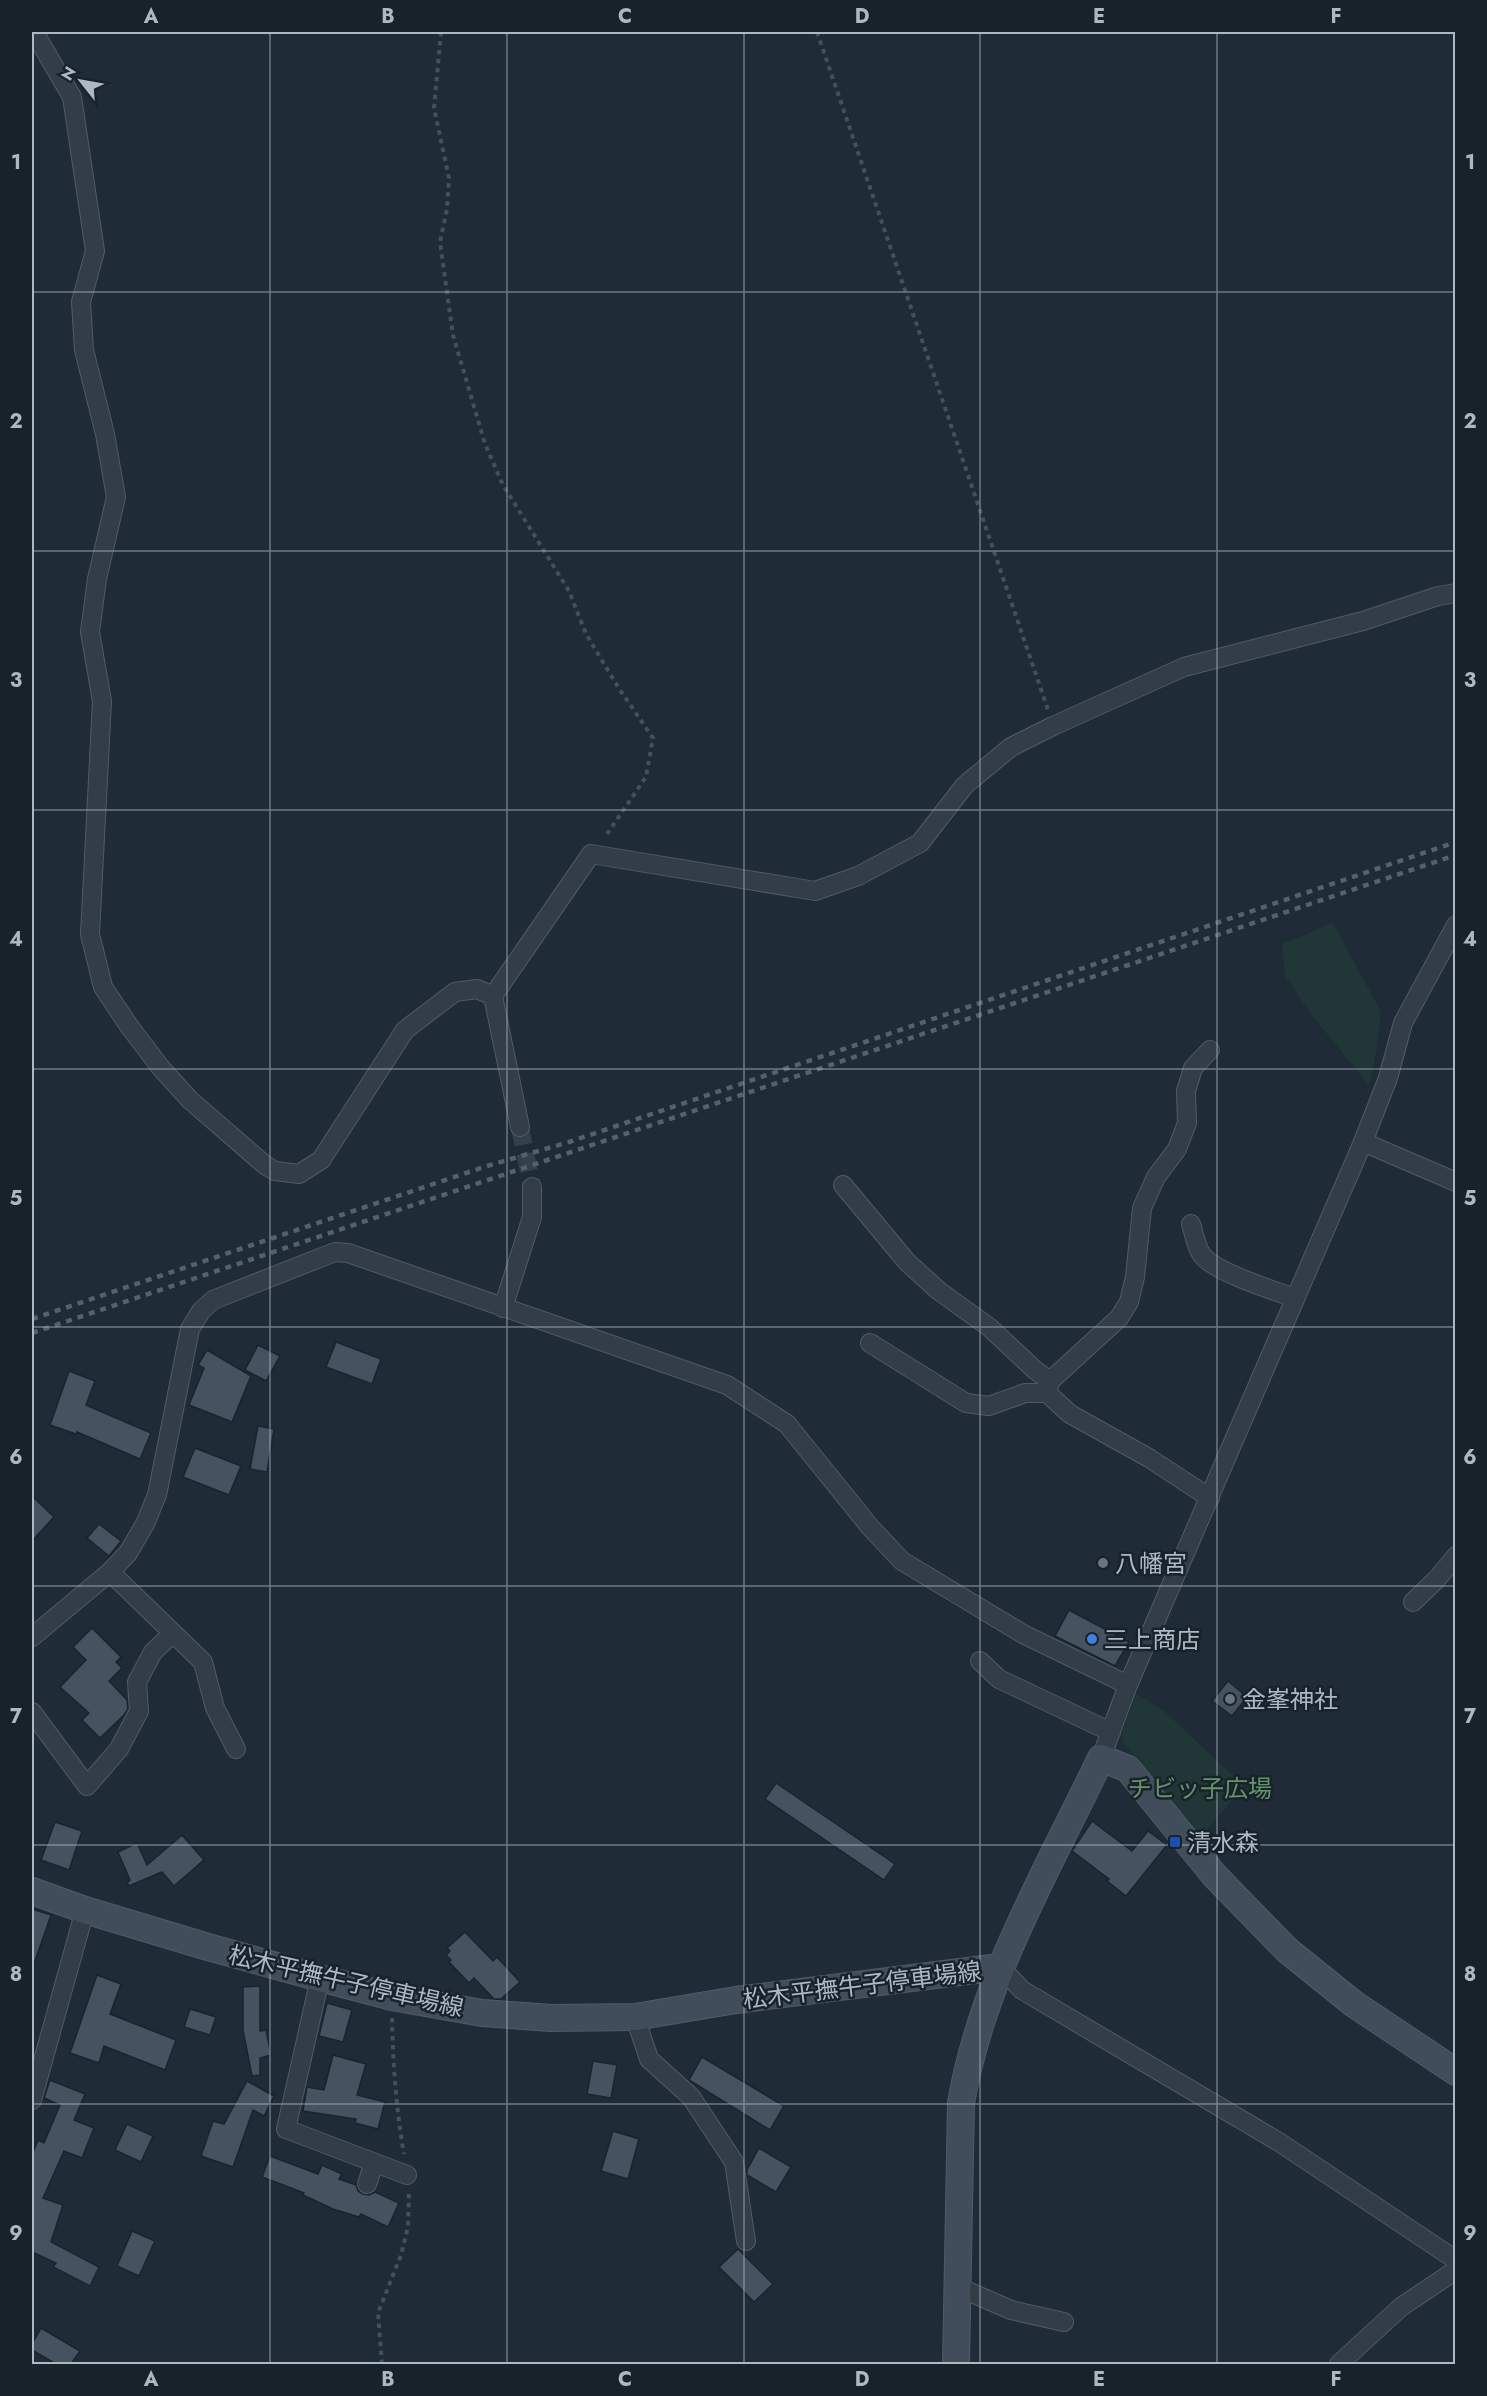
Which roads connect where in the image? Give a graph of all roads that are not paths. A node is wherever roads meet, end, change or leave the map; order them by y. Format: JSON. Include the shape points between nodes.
{"nodes":[{"id":1,"x":34,"y":32,"type":"edge"},
{"id":2,"x":1455,"y":593,"type":"edge"},
{"id":3,"x":1455,"y":925,"type":"edge"},
{"id":4,"x":493,"y":996,"type":"junction"},
{"id":5,"x":1210,"y":1050,"type":"dead end"},
{"id":6,"x":520,"y":1127,"type":"tunnel mouth"},
{"id":7,"x":1363,"y":1142,"type":"junction"},
{"id":8,"x":1455,"y":1182,"type":"edge"},
{"id":9,"x":843,"y":1185,"type":"dead end"},
{"id":10,"x":532,"y":1187,"type":"tunnel mouth"},
{"id":11,"x":1191,"y":1224,"type":"dead end"},
{"id":12,"x":1295,"y":1298,"type":"junction"},
{"id":13,"x":503,"y":1308,"type":"junction"},
{"id":14,"x":870,"y":1343,"type":"dead end"},
{"id":15,"x":1048,"y":1387,"type":"junction"},
{"id":16,"x":1210,"y":1498,"type":"junction"},
{"id":17,"x":1455,"y":1556,"type":"edge"},
{"id":18,"x":110,"y":1572,"type":"junction"},
{"id":19,"x":1413,"y":1602,"type":"dead end"},
{"id":20,"x":172,"y":1634,"type":"junction"},
{"id":21,"x":32,"y":1637,"type":"edge"},
{"id":22,"x":980,"y":1661,"type":"dead end"},
{"id":23,"x":1128,"y":1685,"type":"junction"},
{"id":24,"x":32,"y":1712,"type":"edge"},
{"id":25,"x":1111,"y":1732,"type":"junction"},
{"id":26,"x":236,"y":1749,"type":"dead end"},
{"id":27,"x":1101,"y":1758,"type":"junction"},
{"id":28,"x":32,"y":1891,"type":"edge"},
{"id":29,"x":85,"y":1910,"type":"junction"},
{"id":30,"x":1000,"y":1967,"type":"junction"},
{"id":31,"x":320,"y":1978,"type":"junction"},
{"id":32,"x":635,"y":2018,"type":"junction"},
{"id":33,"x":1455,"y":2072,"type":"edge"},
{"id":34,"x":32,"y":2100,"type":"edge"},
{"id":35,"x":374,"y":2163,"type":"junction"},
{"id":36,"x":407,"y":2175,"type":"dead end"},
{"id":37,"x":367,"y":2184,"type":"dead end"},
{"id":38,"x":746,"y":2241,"type":"dead end"},
{"id":39,"x":1455,"y":2260,"type":"edge"},
{"id":40,"x":1455,"y":2270,"type":"edge"},
{"id":41,"x":956,"y":2286,"type":"junction"},
{"id":42,"x":1064,"y":2322,"type":"dead end"},
{"id":43,"x":956,"y":2364,"type":"edge"},
{"id":44,"x":1340,"y":2364,"type":"edge"}],
"edges":[{"from":1,"to":4,"type":"street","via":[[72,97],[95,251],[81,302],[84,350],[116,497],[97,579],[90,632],[102,701],[90,934],[103,987],[190,1100],[264,1165],[275,1171],[299,1174],[321,1160],[405,1030],[455,992],[477,989]]},
{"from":2,"to":4,"type":"street","via":[[1184,667],[1053,726],[1011,747],[965,785],[920,843],[858,876],[815,891],[591,854]]},
{"from":3,"to":7,"type":"street","via":[[1402,1023],[1388,1078]]},
{"from":4,"to":6,"type":"street"},
{"from":5,"to":15,"type":"street","via":[[1193,1068],[1186,1091],[1187,1123],[1177,1149],[1156,1177],[1142,1208],[1129,1302],[1119,1318]]},
{"from":7,"to":8,"type":"street"},
{"from":7,"to":12,"type":"street"},
{"from":9,"to":15,"type":"street","via":[[907,1262],[989,1327]]},
{"from":10,"to":13,"type":"street","via":[[532,1216]]},
{"from":11,"to":12,"type":"street","via":[[1202,1255],[1209,1261]]},
{"from":12,"to":16,"type":"street"},
{"from":13,"to":18,"type":"street","via":[[348,1253],[335,1252],[213,1300],[190,1329],[146,1524]]},
{"from":13,"to":23,"type":"street","via":[[727,1385],[787,1424],[902,1561],[1023,1634]]},
{"from":14,"to":15,"type":"street","via":[[966,1403],[989,1406]]},
{"from":15,"to":16,"type":"street","via":[[1070,1414]]},
{"from":16,"to":23,"type":"street"},
{"from":17,"to":19,"type":"street"},
{"from":18,"to":20,"type":"street"},
{"from":18,"to":21,"type":"street"},
{"from":20,"to":24,"type":"street","via":[[153,1652],[137,1682],[140,1711],[119,1749],[87,1786]]},
{"from":20,"to":26,"type":"street","via":[[203,1662],[215,1708]]},
{"from":22,"to":25,"type":"street","via":[[999,1679]]},
{"from":23,"to":25,"type":"street"},
{"from":25,"to":27,"type":"street"},
{"from":27,"to":30,"type":"main road","name":"松木平撫牛子停車場線"},
{"from":27,"to":33,"type":"main road","via":[[1128,1769],[1214,1875],[1287,1950],[1354,2004]]},
{"from":28,"to":29,"type":"main road","name":"松木平撫牛子停車場線"},
{"from":29,"to":31,"type":"main road","name":"松木平撫牛子停車場線"},
{"from":29,"to":34,"type":"street"},
{"from":30,"to":32,"type":"main road","name":"松木平撫牛子停車場線","via":[[736,2000]]},
{"from":30,"to":39,"type":"street","via":[[1022,1990],[1279,2142]]},
{"from":30,"to":41,"type":"main road","via":[[967,2069],[961,2103]]},
{"from":31,"to":32,"type":"main road","name":"松木平撫牛子停車場線","via":[[482,2013]]},
{"from":31,"to":35,"type":"street","via":[[286,2129]]},
{"from":32,"to":38,"type":"street","via":[[649,2059],[691,2097],[734,2162]]},
{"from":35,"to":36,"type":"street"},
{"from":35,"to":37,"type":"street"},
{"from":40,"to":44,"type":"street","via":[[1401,2307]]},
{"from":41,"to":42,"type":"street","via":[[1011,2310]]},
{"from":41,"to":43,"type":"main road"}]}
